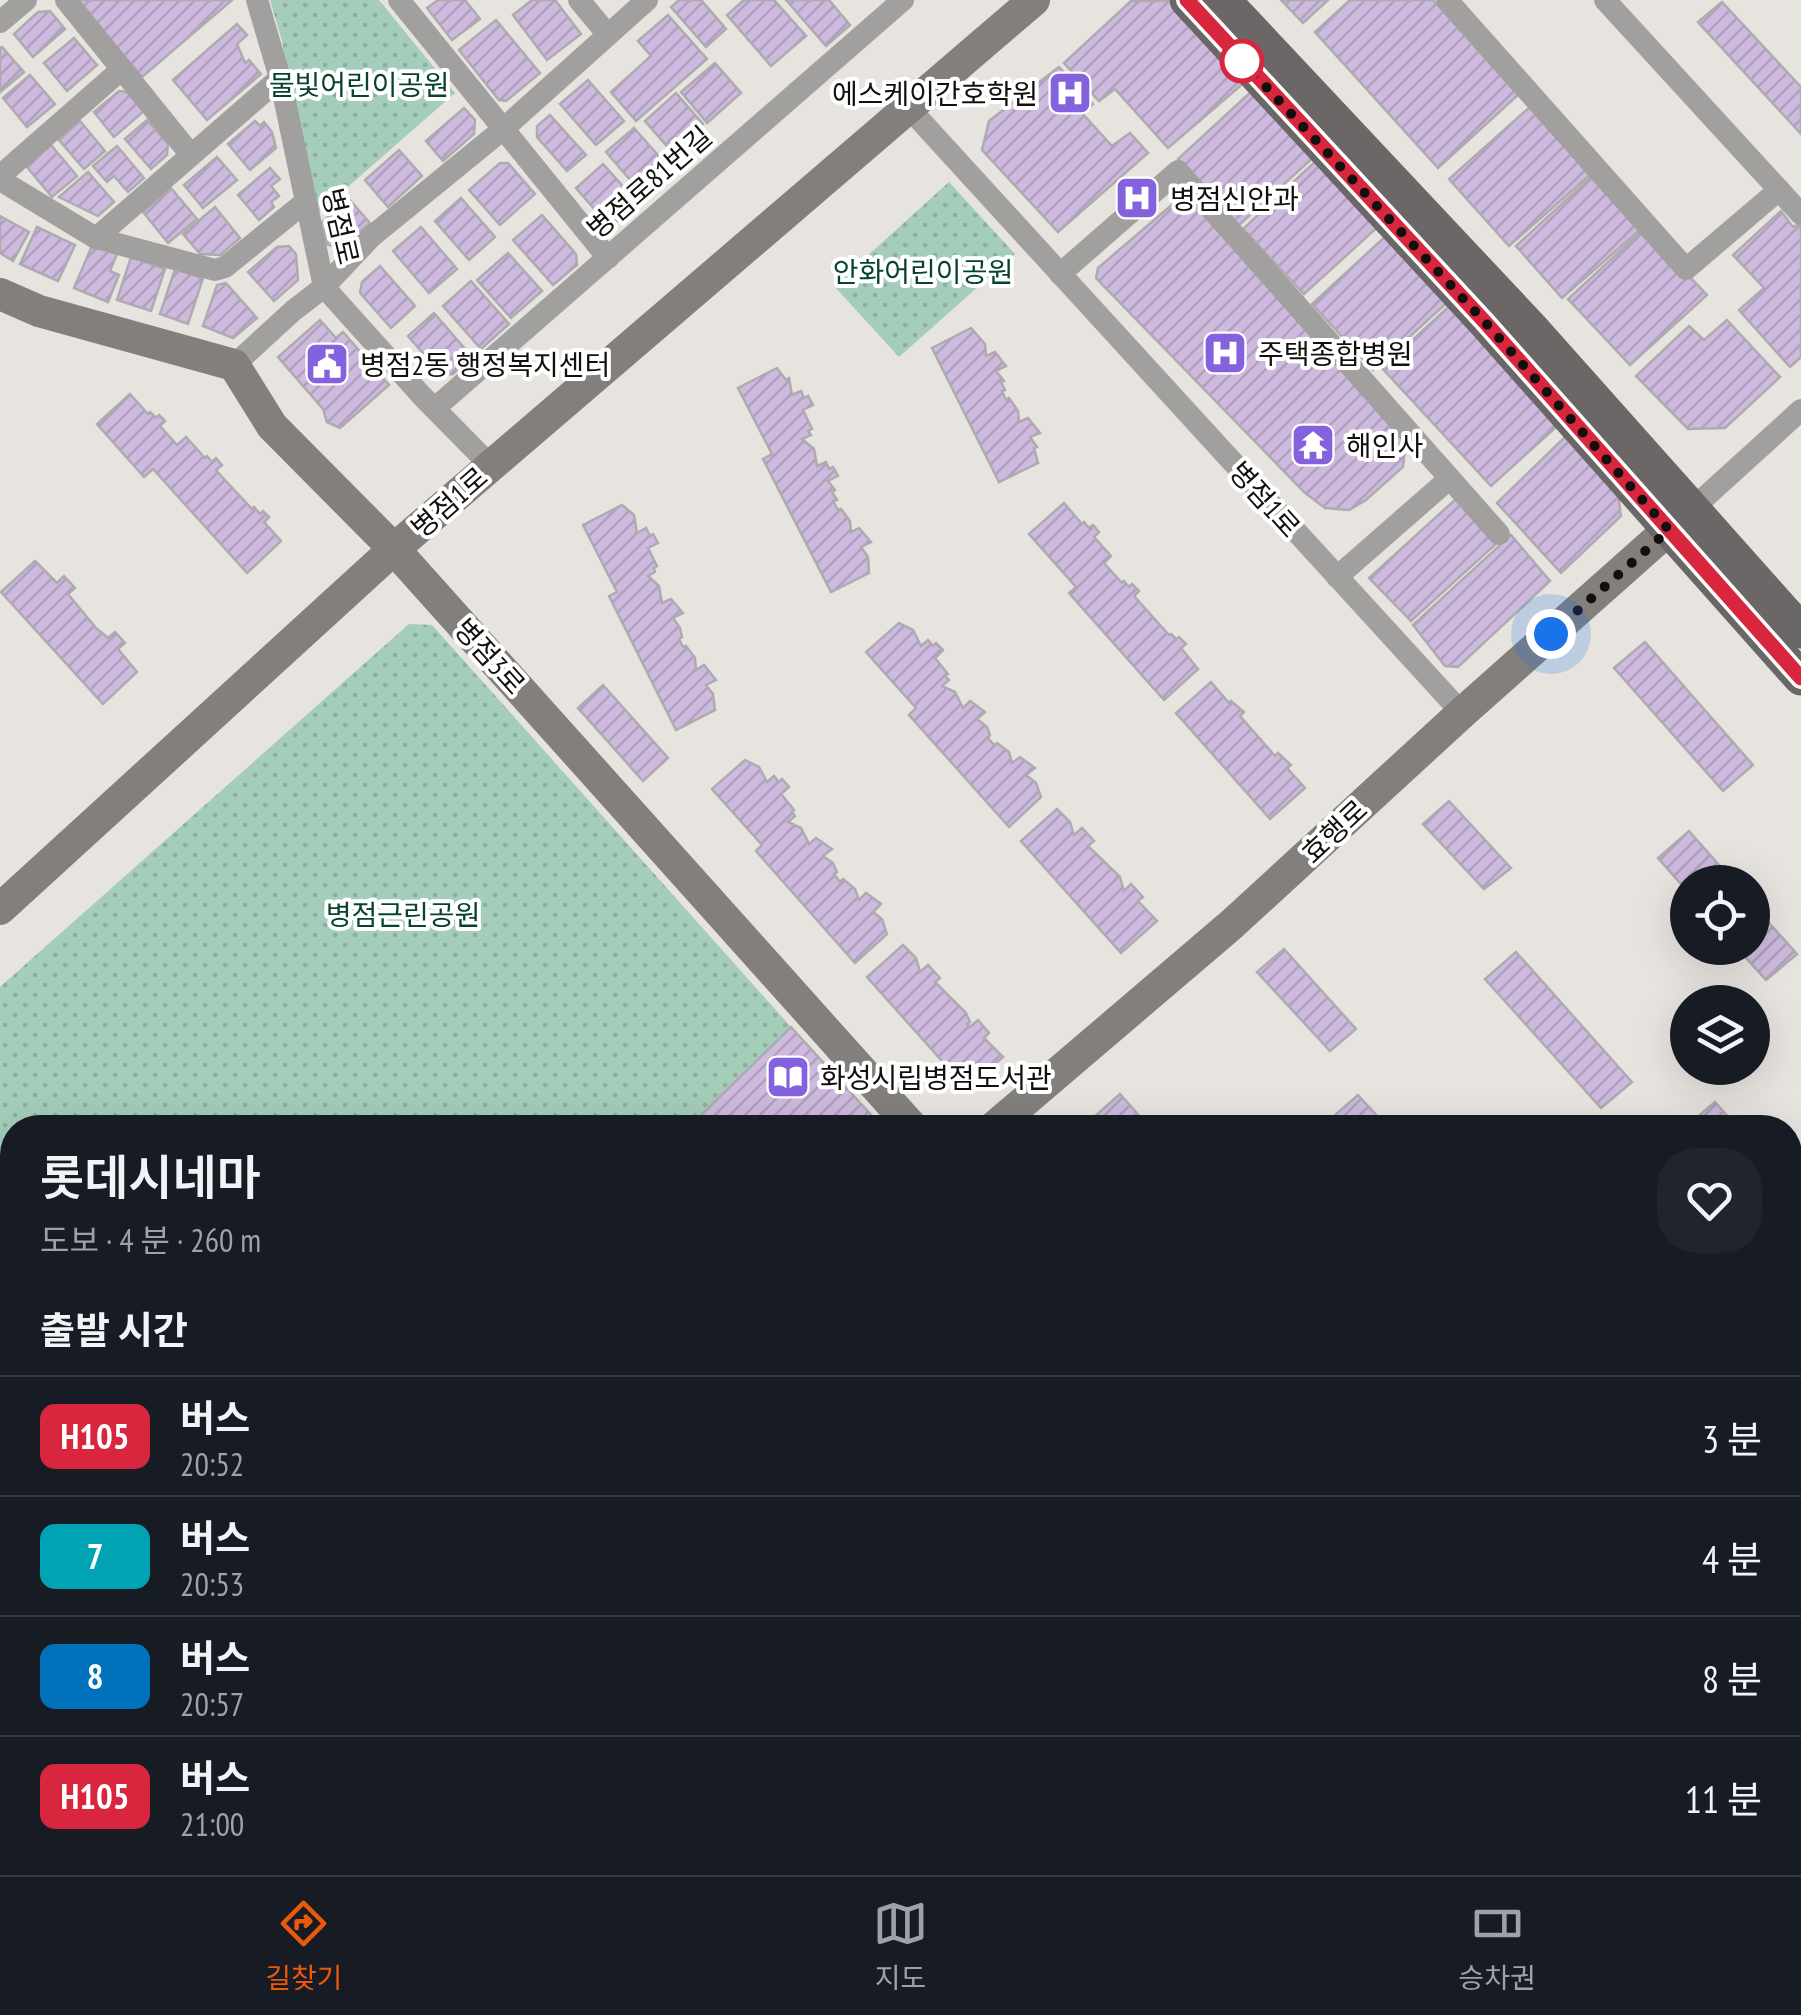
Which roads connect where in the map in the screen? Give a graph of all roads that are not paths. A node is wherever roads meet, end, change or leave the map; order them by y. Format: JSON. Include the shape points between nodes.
{"nodes":[{"id":1,"x":26,"y":0,"type":"edge"},
{"id":2,"x":66,"y":0,"type":"edge"},
{"id":3,"x":257,"y":0,"type":"edge"},
{"id":4,"x":398,"y":0,"type":"edge"},
{"id":5,"x":580,"y":0,"type":"edge"},
{"id":6,"x":647,"y":0,"type":"edge"},
{"id":7,"x":903,"y":0,"type":"edge"},
{"id":8,"x":1034,"y":0,"type":"edge"},
{"id":9,"x":1187,"y":0,"type":"edge"},
{"id":10,"x":1224,"y":0,"type":"edge"},
{"id":11,"x":1446,"y":0,"type":"edge"},
{"id":12,"x":1605,"y":0,"type":"edge"},
{"id":13,"x":0,"y":22,"type":"edge"},
{"id":14,"x":608,"y":35,"type":"junction"},
{"id":15,"x":122,"y":70,"type":"junction"},
{"id":16,"x":280,"y":78,"type":"junction"},
{"id":17,"x":908,"y":107,"type":"junction"},
{"id":18,"x":502,"y":130,"type":"junction"},
{"id":19,"x":191,"y":155,"type":"junction"},
{"id":20,"x":0,"y":178,"type":"edge"},
{"id":21,"x":1779,"y":190,"type":"junction"},
{"id":22,"x":304,"y":203,"type":"junction"},
{"id":23,"x":1801,"y":214,"type":"edge"},
{"id":24,"x":96,"y":238,"type":"junction"},
{"id":25,"x":608,"y":258,"type":"junction"},
{"id":26,"x":1060,"y":274,"type":"junction"},
{"id":27,"x":324,"y":287,"type":"junction"},
{"id":28,"x":0,"y":294,"type":"edge"},
{"id":29,"x":234,"y":366,"type":"junction"},
{"id":30,"x":435,"y":408,"type":"junction"},
{"id":31,"x":1801,"y":410,"type":"edge"},
{"id":32,"x":491,"y":466,"type":"junction"},
{"id":33,"x":1450,"y":478,"type":"junction"},
{"id":34,"x":1680,"y":520,"type":"junction"},
{"id":35,"x":1498,"y":534,"type":"dead end"},
{"id":36,"x":394,"y":549,"type":"junction"},
{"id":37,"x":1337,"y":577,"type":"junction"},
{"id":38,"x":1801,"y":631,"type":"edge"},
{"id":39,"x":1801,"y":678,"type":"edge"},
{"id":40,"x":1462,"y":713,"type":"junction"},
{"id":41,"x":0,"y":909,"type":"edge"},
{"id":42,"x":900,"y":1115,"type":"edge"},
{"id":43,"x":1009,"y":1115,"type":"edge"}],
"edges":[{"from":1,"to":13,"type":"street"},
{"from":2,"to":15,"type":"street"},
{"from":3,"to":16,"type":"street","name":"병점로"},
{"from":4,"to":18,"type":"street"},
{"from":5,"to":14,"type":"street"},
{"from":6,"to":14,"type":"street"},
{"from":7,"to":25,"type":"street","name":"병점로81번길"},
{"from":8,"to":17,"type":"street","name":"병점1로"},
{"from":9,"to":34,"type":"main road","via":[[1484,321]]},
{"from":10,"to":34,"type":"main road","via":[[1531,328]]},
{"from":11,"to":21,"type":"street","via":[[1686,269]]},
{"from":12,"to":21,"type":"street"},
{"from":14,"to":18,"type":"street"},
{"from":15,"to":19,"type":"street"},
{"from":15,"to":20,"type":"street"},
{"from":16,"to":19,"type":"street"},
{"from":16,"to":22,"type":"street","name":"병점로"},
{"from":17,"to":26,"type":"street","name":"병점1로"},
{"from":17,"to":32,"type":"street","name":"병점1로"},
{"from":18,"to":25,"type":"street"},
{"from":18,"to":27,"type":"street","via":[[372,237]]},
{"from":19,"to":24,"type":"street"},
{"from":20,"to":24,"type":"street"},
{"from":21,"to":23,"type":"street"},
{"from":22,"to":24,"type":"street","via":[[215,270]]},
{"from":22,"to":27,"type":"street","name":"병점로"},
{"from":25,"to":30,"type":"street","name":"병점로81번길"},
{"from":26,"to":33,"type":"street","via":[[1178,171]]},
{"from":26,"to":37,"type":"street","name":"병점1로"},
{"from":27,"to":29,"type":"street"},
{"from":27,"to":30,"type":"street","name":"병점로"},
{"from":28,"to":29,"type":"street"},
{"from":29,"to":36,"type":"street","name":"병점3로","via":[[272,426]]},
{"from":30,"to":32,"type":"street","name":"병점로"},
{"from":31,"to":34,"type":"street","name":"효행로"},
{"from":32,"to":36,"type":"street","name":"병점1로"},
{"from":33,"to":35,"type":"street"},
{"from":33,"to":37,"type":"street"},
{"from":34,"to":38,"type":"main road"},
{"from":34,"to":39,"type":"main road"},
{"from":34,"to":40,"type":"street","name":"효행로"},
{"from":36,"to":41,"type":"street","name":"병점1로"},
{"from":36,"to":42,"type":"street","name":"병점3로"},
{"from":37,"to":40,"type":"street","name":"병점1로"},
{"from":40,"to":43,"type":"street","name":"효행로","via":[[1232,925]]}]}
